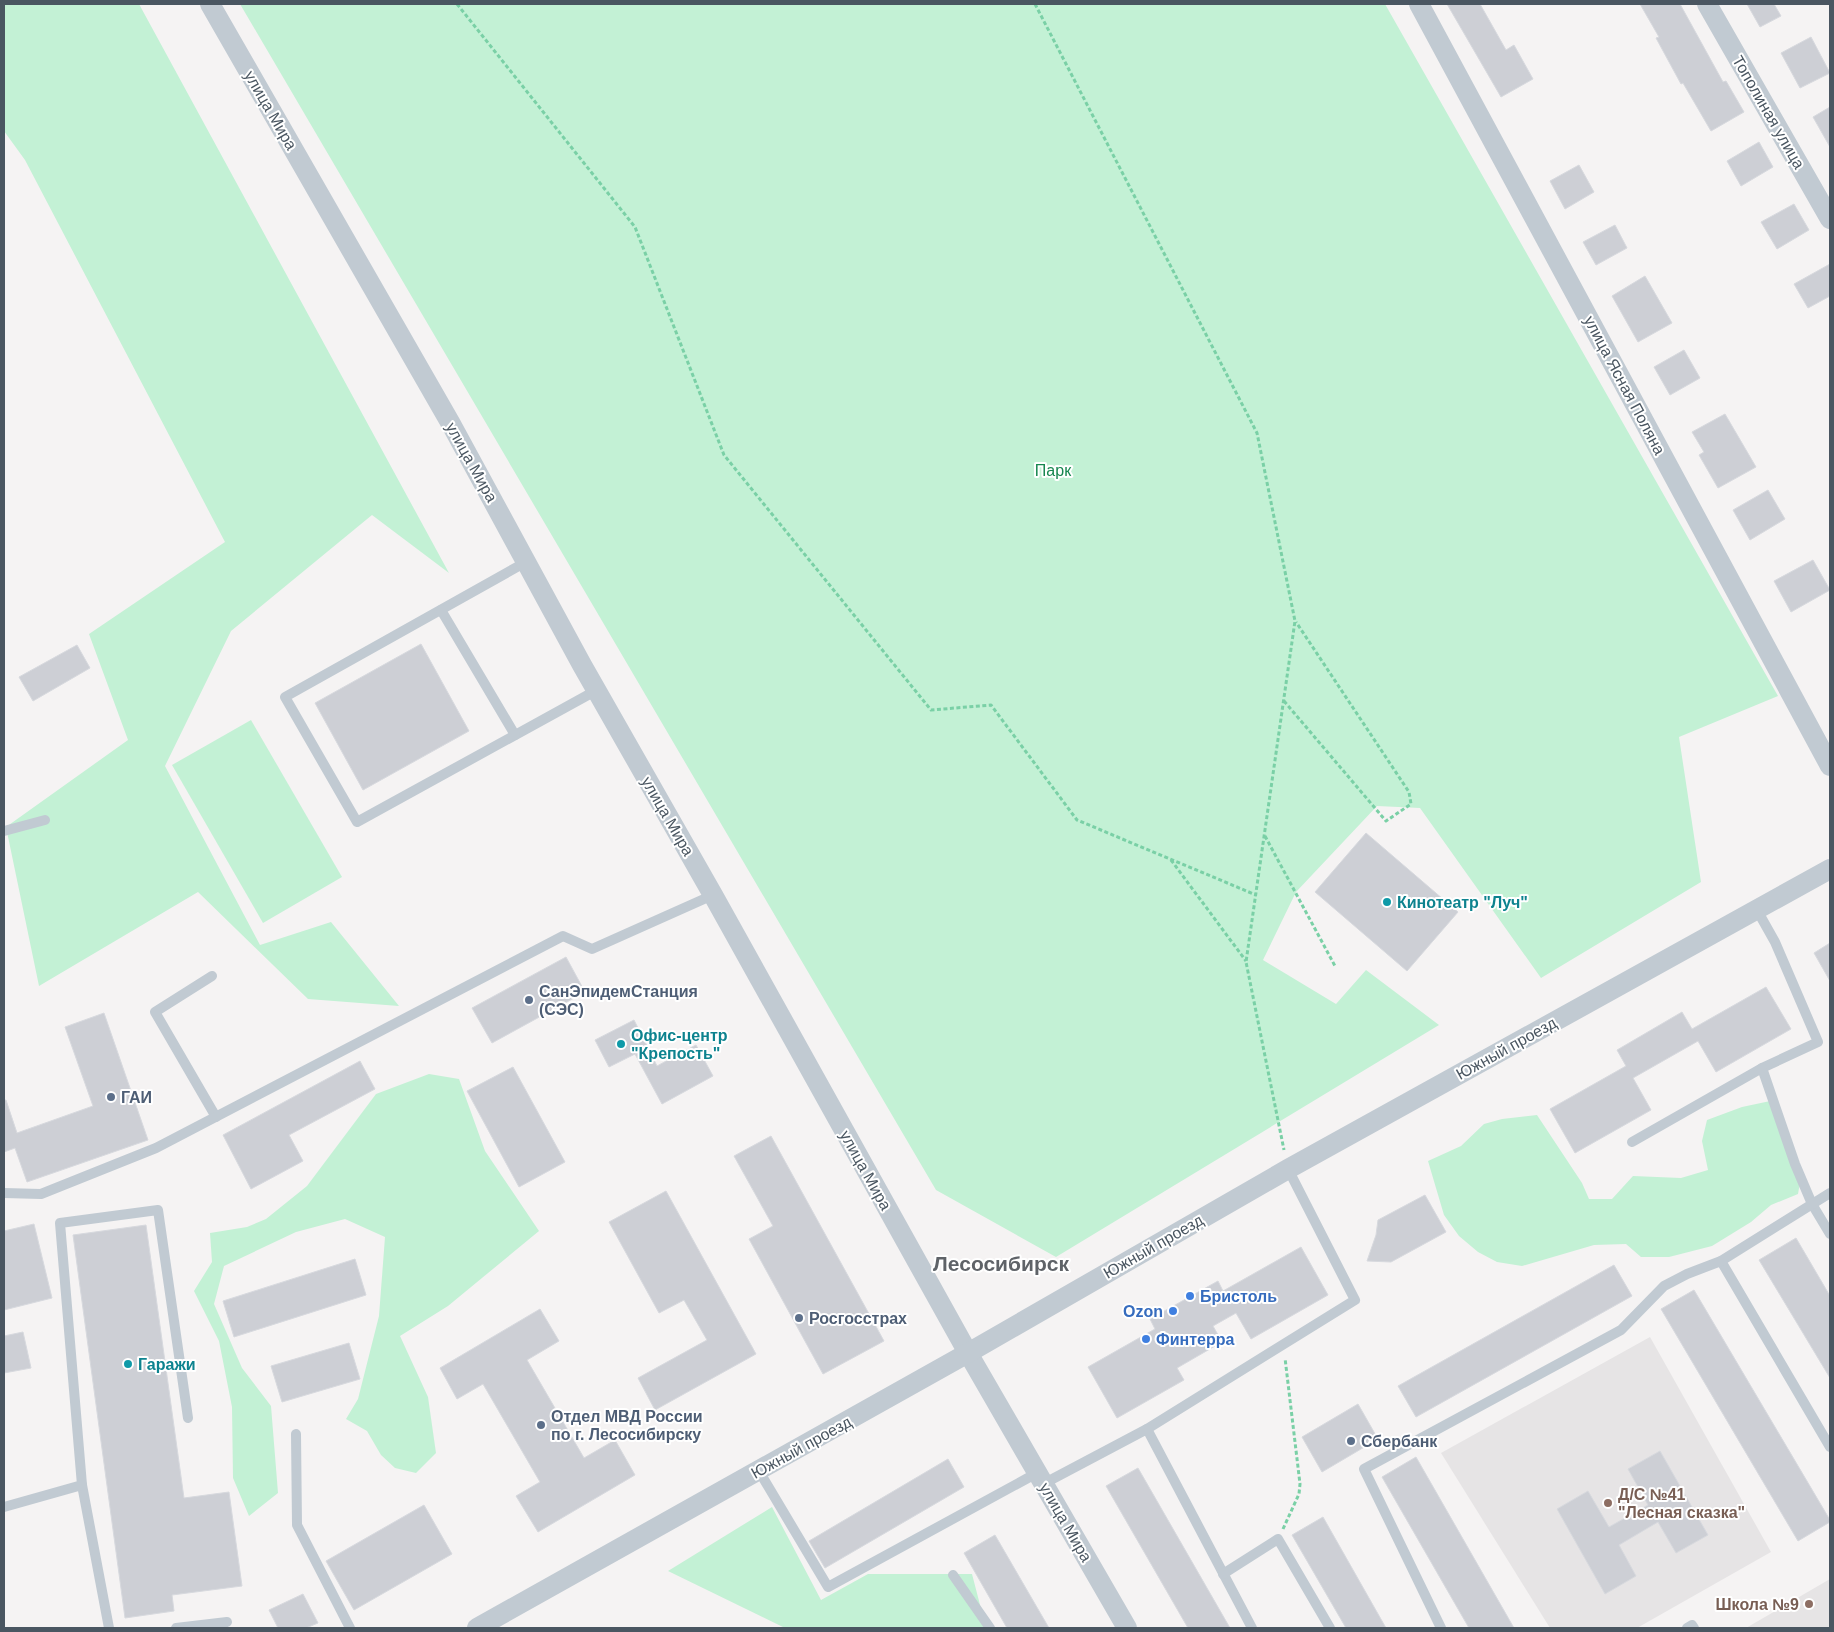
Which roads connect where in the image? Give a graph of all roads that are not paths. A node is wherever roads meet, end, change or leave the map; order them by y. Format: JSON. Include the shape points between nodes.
{"nodes":[{"id":1,"x":210,"y":4,"type":"edge"},
{"id":2,"x":1419,"y":4,"type":"edge"},
{"id":3,"x":1707,"y":4,"type":"edge"},
{"id":4,"x":1830,"y":219,"type":"edge"},
{"id":5,"x":526,"y":562,"type":"junction"},
{"id":6,"x":441,"y":610,"type":"junction"},
{"id":7,"x":596,"y":690,"type":"junction"},
{"id":8,"x":515,"y":735,"type":"junction"},
{"id":9,"x":1830,"y":766,"type":"edge"},
{"id":10,"x":45,"y":820,"type":"dead end"},
{"id":11,"x":4,"y":831,"type":"edge"},
{"id":12,"x":1830,"y":869,"type":"edge"},
{"id":13,"x":713,"y":894,"type":"junction"},
{"id":14,"x":1757,"y":910,"type":"junction"},
{"id":15,"x":212,"y":976,"type":"dead end"},
{"id":16,"x":1762,"y":1068,"type":"junction"},
{"id":17,"x":216,"y":1117,"type":"junction"},
{"id":18,"x":1632,"y":1142,"type":"dead end"},
{"id":19,"x":1288,"y":1169,"type":"junction"},
{"id":20,"x":1830,"y":1193,"type":"edge"},
{"id":21,"x":4,"y":1194,"type":"edge"},
{"id":22,"x":1812,"y":1204,"type":"junction"},
{"id":23,"x":1830,"y":1234,"type":"edge"},
{"id":24,"x":1721,"y":1261,"type":"junction"},
{"id":25,"x":968,"y":1353,"type":"junction"},
{"id":26,"x":188,"y":1418,"type":"dead end"},
{"id":27,"x":1147,"y":1429,"type":"junction"},
{"id":28,"x":296,"y":1434,"type":"dead end"},
{"id":29,"x":1830,"y":1447,"type":"edge"},
{"id":30,"x":759,"y":1471,"type":"junction"},
{"id":31,"x":1040,"y":1478,"type":"junction"},
{"id":32,"x":82,"y":1484,"type":"junction"},
{"id":33,"x":4,"y":1508,"type":"edge"},
{"id":34,"x":1223,"y":1574,"type":"junction"},
{"id":35,"x":953,"y":1575,"type":"dead end"},
{"id":36,"x":227,"y":1622,"type":"dead end"},
{"id":37,"x":109,"y":1628,"type":"edge"},
{"id":38,"x":176,"y":1628,"type":"edge"},
{"id":39,"x":350,"y":1628,"type":"edge"},
{"id":40,"x":477,"y":1628,"type":"edge"},
{"id":41,"x":990,"y":1628,"type":"edge"},
{"id":42,"x":1127,"y":1628,"type":"edge"},
{"id":43,"x":1252,"y":1628,"type":"edge"},
{"id":44,"x":1330,"y":1628,"type":"edge"},
{"id":45,"x":1441,"y":1628,"type":"edge"},
{"id":46,"x":1687,"y":1628,"type":"edge"},
{"id":47,"x":1694,"y":1628,"type":"edge"}],
"edges":[{"from":1,"to":5,"type":"street","name":"улица Мира","via":[[451,424]]},
{"from":2,"to":9,"type":"street","name":"улица Ясная Поляна"},
{"from":3,"to":4,"type":"street","name":"Тополиная улица"},
{"from":5,"to":6,"type":"lane"},
{"from":5,"to":7,"type":"street","name":"улица Мира"},
{"from":6,"to":8,"type":"lane"},
{"from":6,"to":8,"type":"lane","via":[[285,697],[357,822]]},
{"from":7,"to":8,"type":"lane"},
{"from":7,"to":13,"type":"street","name":"улица Мира"},
{"from":10,"to":11,"type":"lane"},
{"from":12,"to":14,"type":"street","name":"Южный проезд"},
{"from":13,"to":17,"type":"lane","via":[[592,949],[563,936]]},
{"from":13,"to":25,"type":"street","name":"улица Мира"},
{"from":14,"to":16,"type":"lane","via":[[1776,942],[1818,1042]]},
{"from":14,"to":19,"type":"street","name":"Южный проезд"},
{"from":15,"to":17,"type":"lane","via":[[154,1012]]},
{"from":16,"to":18,"type":"lane"},
{"from":16,"to":22,"type":"lane"},
{"from":17,"to":21,"type":"lane","via":[[156,1148],[40,1194]]},
{"from":19,"to":25,"type":"street","name":"Южный проезд"},
{"from":19,"to":27,"type":"lane","via":[[1355,1300]]},
{"from":20,"to":22,"type":"lane"},
{"from":22,"to":23,"type":"lane"},
{"from":22,"to":24,"type":"lane"},
{"from":24,"to":29,"type":"lane"},
{"from":24,"to":45,"type":"lane","via":[[1664,1286],[1621,1330],[1364,1469]]},
{"from":25,"to":30,"type":"street","name":"Южный проезд"},
{"from":25,"to":31,"type":"street","name":"улица Мира"},
{"from":26,"to":32,"type":"lane","via":[[158,1210],[60,1223]]},
{"from":27,"to":31,"type":"lane"},
{"from":27,"to":34,"type":"lane"},
{"from":28,"to":39,"type":"lane","via":[[297,1525]]},
{"from":30,"to":31,"type":"lane","via":[[828,1587]]},
{"from":30,"to":40,"type":"street","name":"Южный проезд"},
{"from":31,"to":42,"type":"street","name":"улица Мира"},
{"from":32,"to":33,"type":"lane"},
{"from":32,"to":37,"type":"lane"},
{"from":34,"to":43,"type":"lane"},
{"from":34,"to":44,"type":"lane","via":[[1278,1539]]},
{"from":35,"to":41,"type":"lane"},
{"from":36,"to":38,"type":"lane"},
{"from":46,"to":47,"type":"lane"}]}
